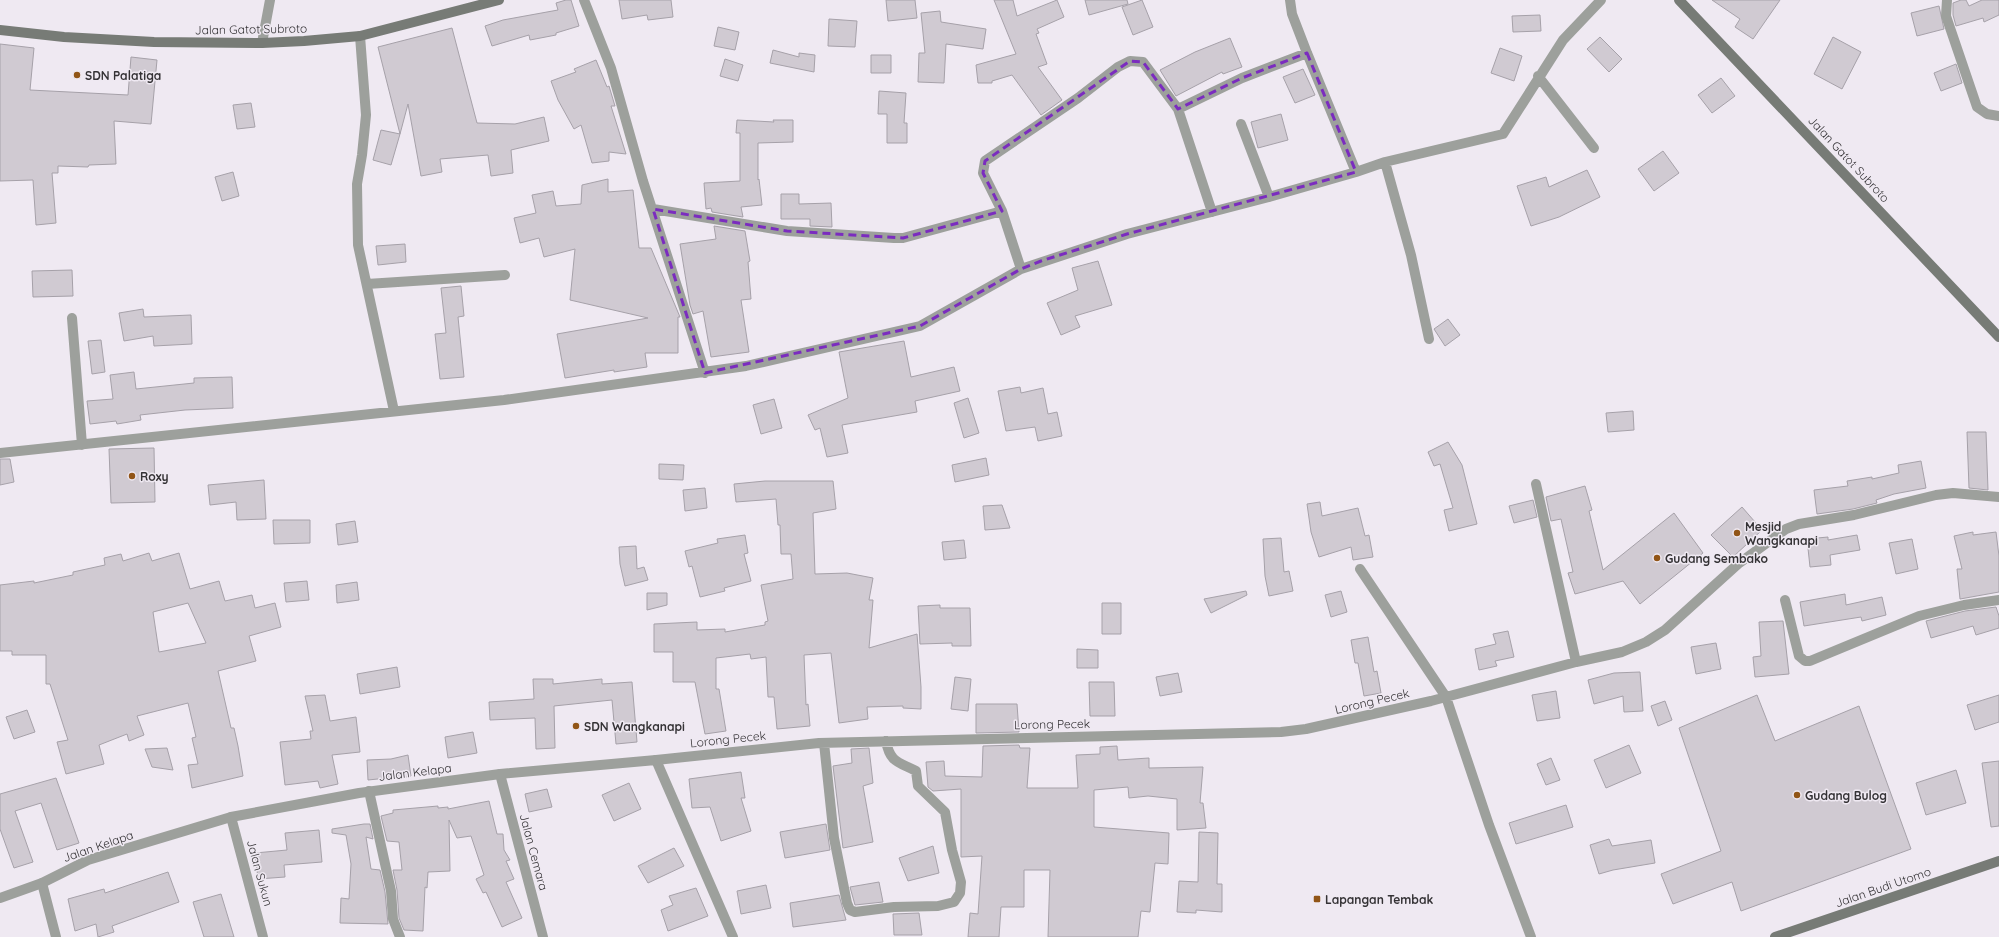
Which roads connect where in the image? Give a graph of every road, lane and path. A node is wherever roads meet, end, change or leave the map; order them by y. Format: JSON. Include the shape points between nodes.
{"nodes":[{"id":1,"x":270,"y":0,"type":"edge"},
{"id":2,"x":499,"y":0,"type":"edge"},
{"id":3,"x":584,"y":0,"type":"edge"},
{"id":4,"x":1290,"y":0,"type":"edge"},
{"id":5,"x":1601,"y":0,"type":"edge"},
{"id":6,"x":1679,"y":0,"type":"edge"},
{"id":7,"x":1947,"y":0,"type":"edge"},
{"id":8,"x":0,"y":30,"type":"edge"},
{"id":9,"x":360,"y":36,"type":"junction"},
{"id":10,"x":262,"y":43,"type":"junction"},
{"id":11,"x":1307,"y":53,"type":"junction"},
{"id":12,"x":1538,"y":76,"type":"junction"},
{"id":13,"x":1178,"y":109,"type":"junction"},
{"id":14,"x":1999,"y":116,"type":"edge"},
{"id":15,"x":1241,"y":124,"type":"dead end"},
{"id":16,"x":1594,"y":148,"type":"dead end"},
{"id":17,"x":1385,"y":162,"type":"junction"},
{"id":18,"x":1356,"y":172,"type":"junction"},
{"id":19,"x":1268,"y":197,"type":"junction"},
{"id":20,"x":653,"y":209,"type":"junction"},
{"id":21,"x":1002,"y":211,"type":"junction"},
{"id":22,"x":1212,"y":212,"type":"junction"},
{"id":23,"x":1021,"y":269,"type":"junction"},
{"id":24,"x":505,"y":274,"type":"dead end"},
{"id":25,"x":367,"y":284,"type":"junction"},
{"id":26,"x":72,"y":318,"type":"dead end"},
{"id":27,"x":1995,"y":328,"type":"edge"},
{"id":28,"x":1999,"y":336,"type":"edge"},
{"id":29,"x":1429,"y":339,"type":"dead end"},
{"id":30,"x":705,"y":373,"type":"junction"},
{"id":31,"x":394,"y":411,"type":"junction"},
{"id":32,"x":82,"y":445,"type":"junction"},
{"id":33,"x":0,"y":453,"type":"edge"},
{"id":34,"x":1536,"y":484,"type":"dead end"},
{"id":35,"x":1999,"y":498,"type":"edge"},
{"id":36,"x":1360,"y":569,"type":"dead end"},
{"id":37,"x":1785,"y":600,"type":"dead end"},
{"id":38,"x":1999,"y":600,"type":"edge"},
{"id":39,"x":1576,"y":662,"type":"junction"},
{"id":40,"x":1446,"y":697,"type":"junction"},
{"id":41,"x":886,"y":741,"type":"junction"},
{"id":42,"x":824,"y":743,"type":"junction"},
{"id":43,"x":656,"y":760,"type":"junction"},
{"id":44,"x":500,"y":774,"type":"junction"},
{"id":45,"x":369,"y":791,"type":"junction"},
{"id":46,"x":231,"y":817,"type":"junction"},
{"id":47,"x":1999,"y":861,"type":"edge"},
{"id":48,"x":42,"y":883,"type":"junction"},
{"id":49,"x":0,"y":898,"type":"edge"},
{"id":50,"x":56,"y":937,"type":"edge"},
{"id":51,"x":263,"y":937,"type":"edge"},
{"id":52,"x":400,"y":937,"type":"edge"},
{"id":53,"x":543,"y":937,"type":"edge"},
{"id":54,"x":733,"y":937,"type":"edge"},
{"id":55,"x":1531,"y":937,"type":"edge"},
{"id":56,"x":1775,"y":937,"type":"edge"}],
"edges":[{"from":1,"to":10,"type":"street"},
{"from":2,"to":9,"type":"main road","name":"Jalan Gatot Subroto"},
{"from":3,"to":20,"type":"street","via":[[612,68]]},
{"from":4,"to":11,"type":"street","via":[[1292,14]]},
{"from":5,"to":12,"type":"street","via":[[1563,40]]},
{"from":6,"to":27,"type":"main road","name":"Jalan Gatot Subroto"},
{"from":7,"to":14,"type":"street","via":[[1946,16],[1977,107],[1987,114]]},
{"from":8,"to":10,"type":"main road","name":"Jalan Gatot Subroto","via":[[154,42]]},
{"from":9,"to":10,"type":"main road","name":"Jalan Gatot Subroto"},
{"from":9,"to":25,"type":"street","via":[[366,115],[357,184],[358,245]]},
{"from":11,"to":13,"type":"street","via":[[1242,78]]},
{"from":11,"to":18,"type":"street"},
{"from":12,"to":16,"type":"street"},
{"from":12,"to":17,"type":"street","via":[[1511,125],[1503,134]]},
{"from":13,"to":21,"type":"street","via":[[1144,62],[1130,61],[1118,67],[1078,98],[985,161],[982,174]]},
{"from":13,"to":22,"type":"street"},
{"from":15,"to":19,"type":"street"},
{"from":17,"to":18,"type":"street"},
{"from":17,"to":29,"type":"street","via":[[1411,255]]},
{"from":18,"to":19,"type":"street"},
{"from":19,"to":22,"type":"street"},
{"from":20,"to":21,"type":"street","via":[[786,231],[894,238]]},
{"from":20,"to":30,"type":"street"},
{"from":21,"to":23,"type":"street"},
{"from":22,"to":23,"type":"street","via":[[1127,234]]},
{"from":23,"to":30,"type":"street","via":[[920,326]]},
{"from":24,"to":25,"type":"street"},
{"from":25,"to":31,"type":"street"},
{"from":26,"to":32,"type":"street"},
{"from":27,"to":28,"type":"main road","name":"Jalan Gatot Subroto"},
{"from":30,"to":31,"type":"street","via":[[504,400]]},
{"from":31,"to":32,"type":"street"},
{"from":32,"to":33,"type":"street"},
{"from":34,"to":39,"type":"street"},
{"from":35,"to":39,"type":"street","name":"Lorong Pecek","via":[[1953,493],[1936,495],[1854,515],[1799,524],[1786,529],[1738,564],[1666,630],[1622,652]]},
{"from":36,"to":40,"type":"street"},
{"from":37,"to":38,"type":"street","via":[[1799,656],[1810,662],[1919,616]]},
{"from":39,"to":40,"type":"street","name":"Lorong Pecek"},
{"from":40,"to":41,"type":"street","name":"Lorong Pecek","via":[[1306,729],[1281,732]]},
{"from":40,"to":55,"type":"street","via":[[1489,825]]},
{"from":41,"to":42,"type":"street","name":"Lorong Pecek"},
{"from":41,"to":42,"type":"street","via":[[888,752],[896,762],[916,771],[918,786],[945,812],[961,882],[960,893],[954,902],[938,906],[894,907],[855,912],[850,910],[834,838]]},
{"from":42,"to":43,"type":"street","name":"Lorong Pecek"},
{"from":43,"to":44,"type":"street","name":"Jalan Kelapa"},
{"from":43,"to":54,"type":"street"},
{"from":44,"to":45,"type":"street","name":"Jalan Kelapa"},
{"from":44,"to":53,"type":"street","name":"Jalan Cemara"},
{"from":45,"to":46,"type":"street","name":"Jalan Kelapa"},
{"from":45,"to":52,"type":"street","via":[[391,892],[393,919]]},
{"from":46,"to":48,"type":"street","name":"Jalan Kelapa","via":[[88,860]]},
{"from":46,"to":51,"type":"street","name":"Jalan Sukun"},
{"from":47,"to":56,"type":"main road","name":"Jalan Budi Utomo"},
{"from":48,"to":49,"type":"street","name":"Jalan Kelapa"},
{"from":48,"to":50,"type":"street"}]}
